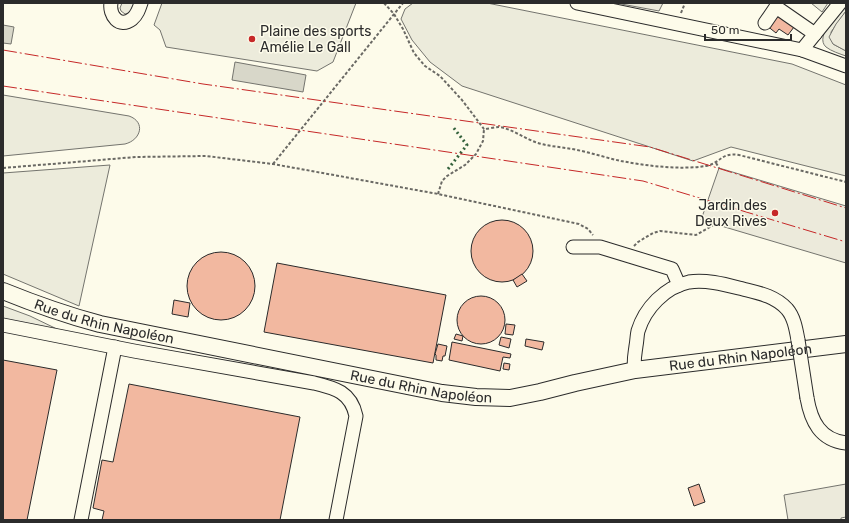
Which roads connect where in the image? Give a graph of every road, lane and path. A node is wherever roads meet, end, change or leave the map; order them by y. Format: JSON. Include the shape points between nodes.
{"nodes":[{"id":1,"x":111,"y":3,"type":"edge"},
{"id":2,"x":141,"y":3,"type":"edge"},
{"id":3,"x":384,"y":3,"type":"edge"},
{"id":4,"x":403,"y":3,"type":"edge"},
{"id":5,"x":577,"y":3,"type":"edge"},
{"id":6,"x":685,"y":3,"type":"edge"},
{"id":7,"x":840,"y":3,"type":"edge"},
{"id":8,"x":394,"y":14,"type":"junction"},
{"id":9,"x":678,"y":17,"type":"dead end"},
{"id":10,"x":765,"y":23,"type":"dead end"},
{"id":11,"x":815,"y":34,"type":"junction"},
{"id":12,"x":802,"y":50,"type":"junction"},
{"id":13,"x":846,"y":66,"type":"edge"},
{"id":14,"x":484,"y":129,"type":"junction"},
{"id":15,"x":716,"y":163,"type":"junction"},
{"id":16,"x":273,"y":164,"type":"junction"},
{"id":17,"x":3,"y":168,"type":"edge"},
{"id":18,"x":719,"y":168,"type":"dead end"},
{"id":19,"x":846,"y":182,"type":"edge"},
{"id":20,"x":438,"y":194,"type":"junction"},
{"id":21,"x":715,"y":224,"type":"dead end"},
{"id":22,"x":573,"y":247,"type":"dead end"},
{"id":23,"x":600,"y":247,"type":"junction"},
{"id":24,"x":625,"y":254,"type":"junction"},
{"id":25,"x":679,"y":285,"type":"junction"},
{"id":26,"x":3,"y":290,"type":"edge"},
{"id":27,"x":3,"y":325,"type":"edge"},
{"id":28,"x":846,"y":344,"type":"edge"},
{"id":29,"x":115,"y":347,"type":"junction"},
{"id":30,"x":635,"y":370,"type":"junction"},
{"id":31,"x":846,"y":443,"type":"edge"},
{"id":32,"x":81,"y":520,"type":"edge"},
{"id":33,"x":336,"y":520,"type":"edge"}],
"edges":[{"from":1,"to":2,"type":"street","via":[[112,16],[115,20],[125,22],[135,16]]},
{"from":3,"to":8,"type":"path"},
{"from":4,"to":8,"type":"path"},
{"from":5,"to":12,"type":"street"},
{"from":6,"to":9,"type":"path"},
{"from":7,"to":11,"type":"street"},
{"from":8,"to":14,"type":"path","via":[[414,53],[425,66],[440,76]]},
{"from":8,"to":16,"type":"path"},
{"from":10,"to":11,"type":"street","via":[[776,8]]},
{"from":11,"to":12,"type":"street"},
{"from":12,"to":13,"type":"street"},
{"from":14,"to":15,"type":"path","via":[[498,127],[539,143],[654,166],[688,168]]},
{"from":14,"to":20,"type":"path","via":[[483,141],[476,154],[442,181]]},
{"from":15,"to":18,"type":"path"},
{"from":15,"to":19,"type":"path","via":[[731,154],[739,155]]},
{"from":16,"to":17,"type":"path","via":[[206,156],[136,158]]},
{"from":16,"to":20,"type":"path"},
{"from":20,"to":23,"type":"path","via":[[579,224],[588,229]]},
{"from":21,"to":24,"type":"path","via":[[696,234],[660,231],[653,233]]},
{"from":22,"to":23,"type":"street"},
{"from":23,"to":24,"type":"street"},
{"from":24,"to":25,"type":"street","via":[[672,269]]},
{"from":25,"to":30,"type":"street","via":[[659,298],[638,330],[633,363]]},
{"from":25,"to":31,"type":"street","bridge":true,"via":[[691,282],[729,285],[761,293],[781,303],[792,316],[809,412],[819,429],[834,440]]},
{"from":26,"to":30,"type":"main road","name":"Rue du Rhin Napoléon","via":[[65,315],[100,324],[449,394],[510,398]]},
{"from":27,"to":29,"type":"street"},
{"from":28,"to":30,"type":"main road","name":"Rue du Rhin Napoléon"},
{"from":29,"to":32,"type":"street"},
{"from":29,"to":33,"type":"street","via":[[314,383],[332,387],[349,398],[356,416]]}]}
